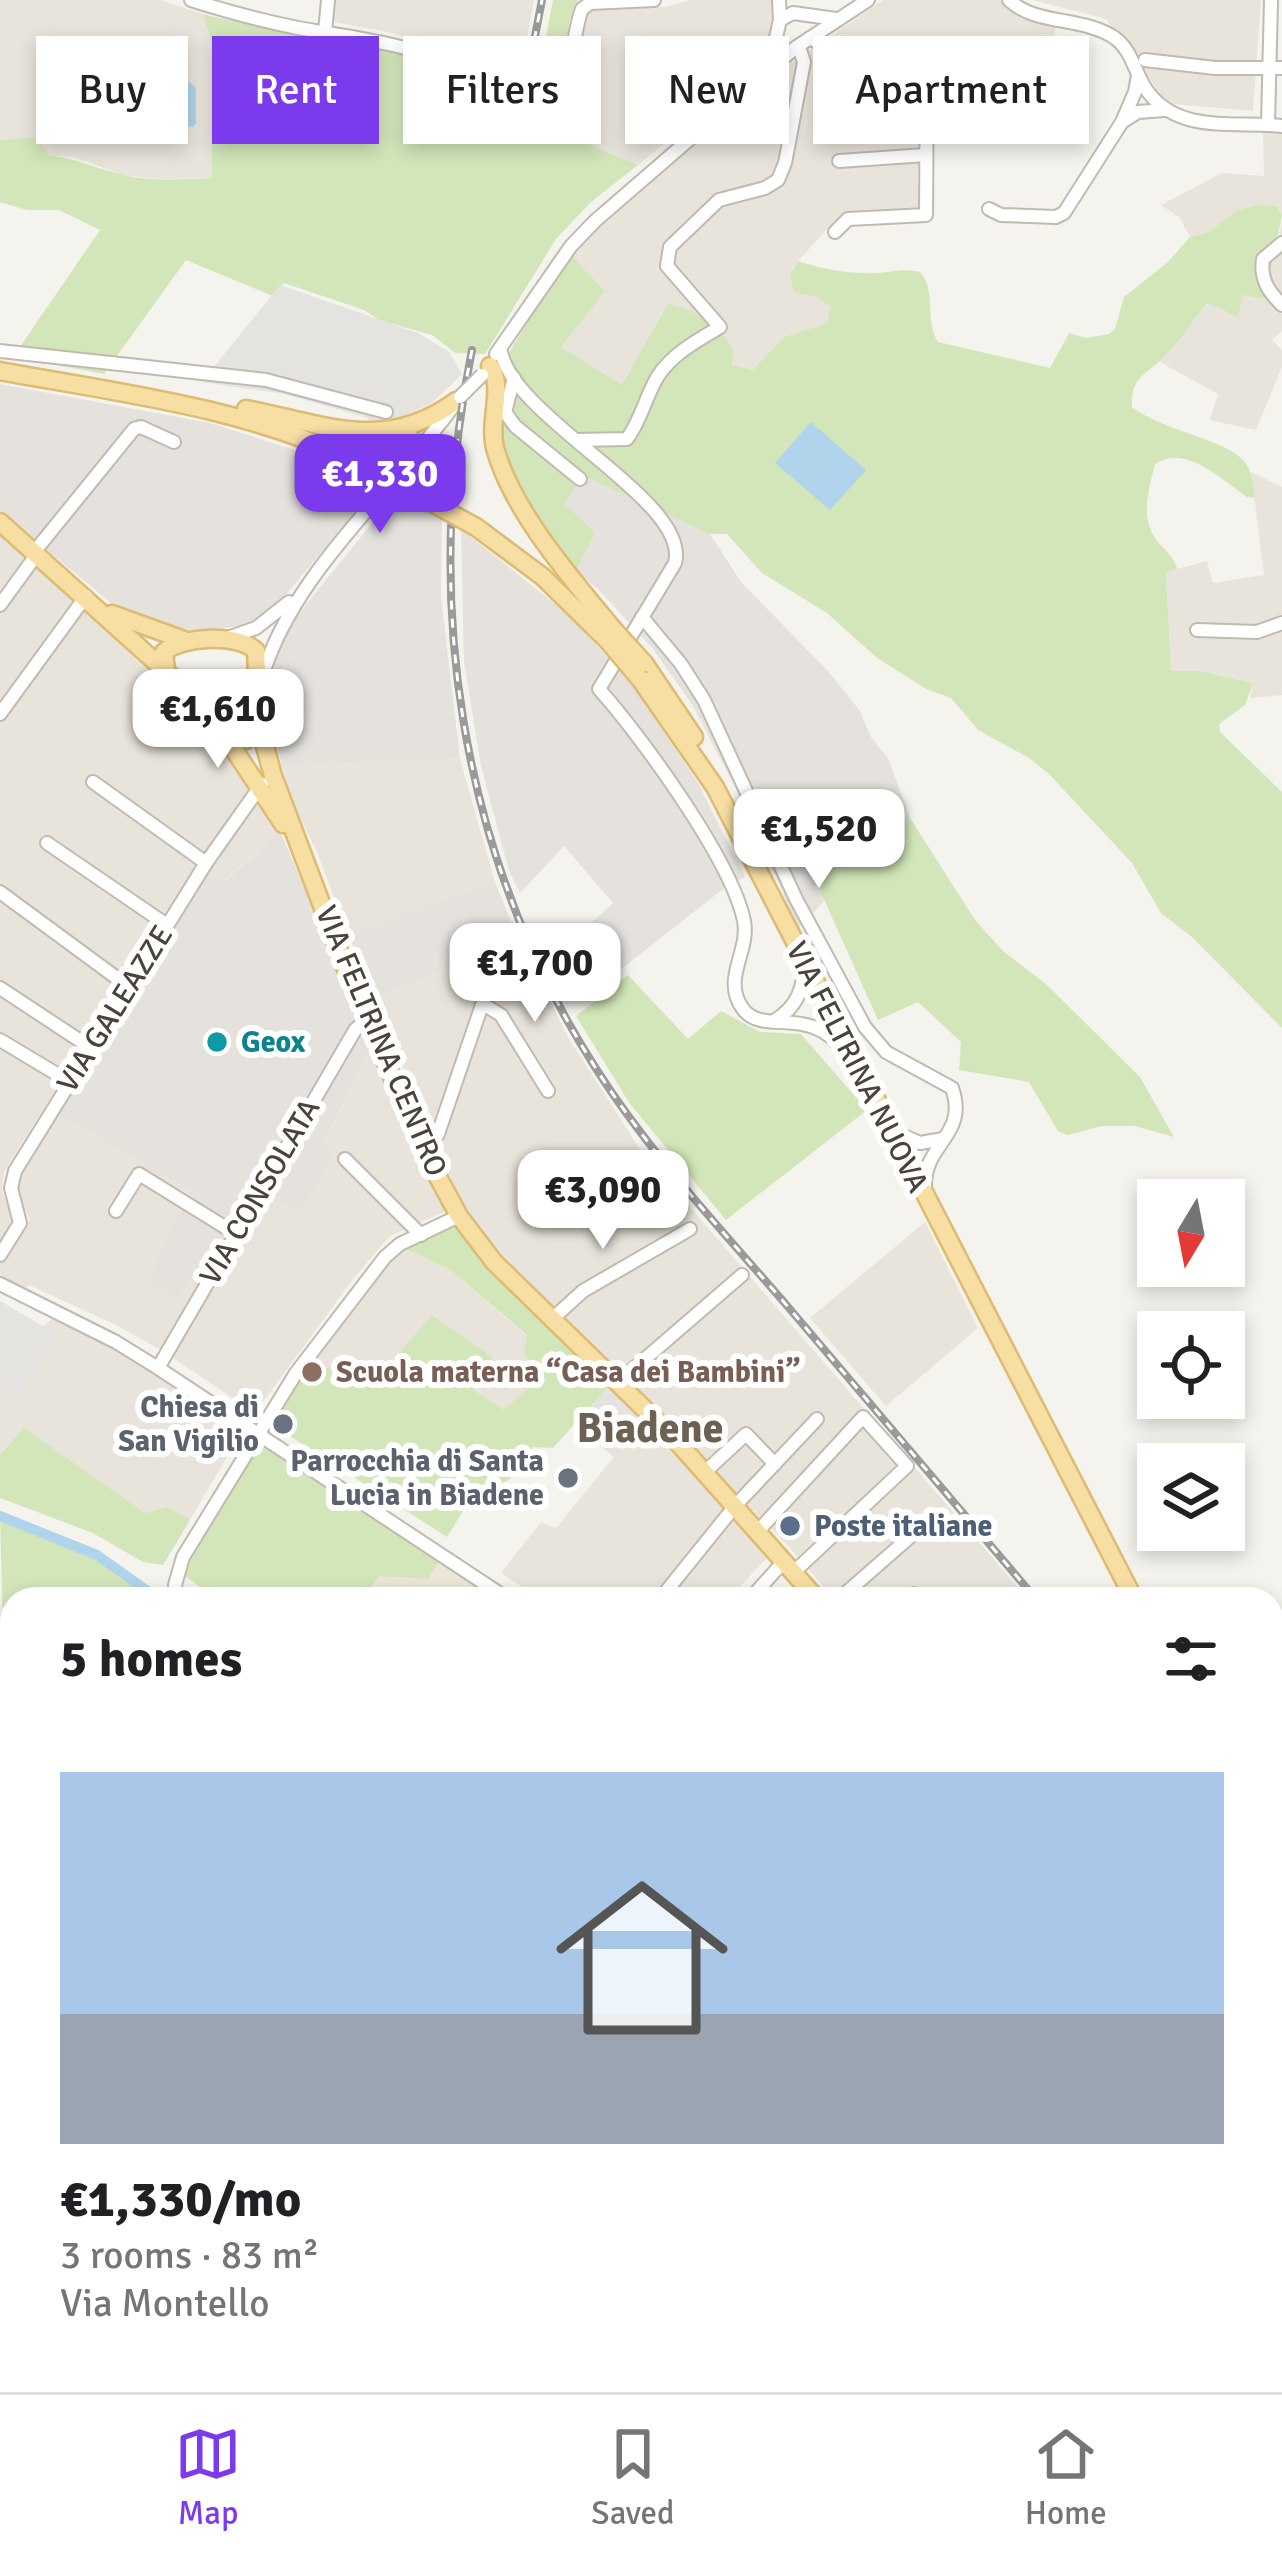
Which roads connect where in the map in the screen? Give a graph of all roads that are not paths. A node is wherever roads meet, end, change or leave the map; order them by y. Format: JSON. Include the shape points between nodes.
{"nodes":[{"id":1,"x":191,"y":0,"type":"edge"},
{"id":2,"x":328,"y":0,"type":"edge"},
{"id":3,"x":654,"y":0,"type":"edge"},
{"id":4,"x":783,"y":0,"type":"edge"},
{"id":5,"x":868,"y":0,"type":"edge"},
{"id":6,"x":1009,"y":0,"type":"edge"},
{"id":7,"x":1271,"y":0,"type":"edge"},
{"id":8,"x":802,"y":15,"type":"junction"},
{"id":9,"x":837,"y":19,"type":"junction"},
{"id":10,"x":780,"y":20,"type":"junction"},
{"id":11,"x":325,"y":32,"type":"junction"},
{"id":12,"x":778,"y":35,"type":"joint"},
{"id":13,"x":804,"y":42,"type":"junction"},
{"id":14,"x":813,"y":45,"type":"edge"},
{"id":15,"x":789,"y":54,"type":"edge"},
{"id":16,"x":1141,"y":67,"type":"junction"},
{"id":17,"x":1275,"y":68,"type":"edge"},
{"id":18,"x":1163,"y":110,"type":"junction"},
{"id":19,"x":1122,"y":122,"type":"junction"},
{"id":20,"x":1275,"y":125,"type":"edge"},
{"id":21,"x":683,"y":144,"type":"edge"},
{"id":22,"x":926,"y":144,"type":"edge"},
{"id":23,"x":926,"y":155,"type":"junction"},
{"id":24,"x":839,"y":161,"type":"dead end"},
{"id":25,"x":989,"y":209,"type":"dead end"},
{"id":26,"x":835,"y":232,"type":"dead end"},
{"id":27,"x":1282,"y":243,"type":"edge"},
{"id":28,"x":1282,"y":305,"type":"edge"},
{"id":29,"x":0,"y":351,"type":"edge"},
{"id":30,"x":496,"y":361,"type":"junction"},
{"id":31,"x":0,"y":371,"type":"edge"},
{"id":32,"x":514,"y":378,"type":"junction"},
{"id":33,"x":458,"y":399,"type":"junction"},
{"id":34,"x":197,"y":406,"type":"junction"},
{"id":35,"x":386,"y":412,"type":"dead end"},
{"id":36,"x":392,"y":432,"type":"junction"},
{"id":37,"x":576,"y":440,"type":"junction"},
{"id":38,"x":174,"y":442,"type":"dead end"},
{"id":39,"x":419,"y":452,"type":"junction"},
{"id":40,"x":580,"y":479,"type":"dead end"},
{"id":41,"x":0,"y":522,"type":"edge"},
{"id":42,"x":36,"y":552,"type":"junction"},
{"id":43,"x":304,"y":589,"type":"junction"},
{"id":44,"x":88,"y":598,"type":"junction"},
{"id":45,"x":0,"y":605,"type":"edge"},
{"id":46,"x":642,"y":617,"type":"junction"},
{"id":47,"x":1282,"y":623,"type":"edge"},
{"id":48,"x":1197,"y":630,"type":"dead end"},
{"id":49,"x":611,"y":635,"type":"junction"},
{"id":50,"x":222,"y":640,"type":"junction"},
{"id":51,"x":192,"y":642,"type":"junction"},
{"id":52,"x":166,"y":670,"type":"junction"},
{"id":53,"x":259,"y":687,"type":"junction"},
{"id":54,"x":0,"y":714,"type":"edge"},
{"id":55,"x":259,"y":724,"type":"junction"},
{"id":56,"x":219,"y":728,"type":"junction"},
{"id":57,"x":266,"y":781,"type":"junction"},
{"id":58,"x":93,"y":782,"type":"dead end"},
{"id":59,"x":47,"y":843,"type":"dead end"},
{"id":60,"x":206,"y":863,"type":"junction"},
{"id":61,"x":0,"y":892,"type":"edge"},
{"id":62,"x":167,"y":925,"type":"junction"},
{"id":63,"x":499,"y":956,"type":"dead end"},
{"id":64,"x":804,"y":963,"type":"junction"},
{"id":65,"x":128,"y":987,"type":"junction"},
{"id":66,"x":0,"y":988,"type":"edge"},
{"id":67,"x":483,"y":1004,"type":"junction"},
{"id":68,"x":367,"y":1019,"type":"junction"},
{"id":69,"x":773,"y":1022,"type":"junction"},
{"id":70,"x":0,"y":1040,"type":"edge"},
{"id":71,"x":91,"y":1048,"type":"junction"},
{"id":72,"x":864,"y":1080,"type":"junction"},
{"id":73,"x":70,"y":1082,"type":"junction"},
{"id":74,"x":548,"y":1091,"type":"dead end"},
{"id":75,"x":888,"y":1127,"type":"junction"},
{"id":76,"x":944,"y":1139,"type":"junction"},
{"id":77,"x":425,"y":1153,"type":"junction"},
{"id":78,"x":345,"y":1159,"type":"dead end"},
{"id":79,"x":926,"y":1201,"type":"junction"},
{"id":80,"x":116,"y":1211,"type":"dead end"},
{"id":81,"x":459,"y":1216,"type":"junction"},
{"id":82,"x":690,"y":1229,"type":"dead end"},
{"id":83,"x":236,"y":1234,"type":"junction"},
{"id":84,"x":421,"y":1235,"type":"junction"},
{"id":85,"x":0,"y":1255,"type":"edge"},
{"id":86,"x":742,"y":1275,"type":"dead end"},
{"id":87,"x":0,"y":1284,"type":"edge"},
{"id":88,"x":551,"y":1320,"type":"junction"},
{"id":89,"x":158,"y":1368,"type":"junction"},
{"id":90,"x":617,"y":1383,"type":"junction"},
{"id":91,"x":817,"y":1419,"type":"dead end"},
{"id":92,"x":257,"y":1434,"type":"junction"},
{"id":93,"x":775,"y":1464,"type":"junction"},
{"id":94,"x":705,"y":1472,"type":"junction"},
{"id":95,"x":735,"y":1506,"type":"junction"},
{"id":96,"x":919,"y":1529,"type":"dead end"},
{"id":97,"x":758,"y":1531,"type":"junction"},
{"id":98,"x":790,"y":1565,"type":"junction"},
{"id":99,"x":176,"y":1587,"type":"edge"},
{"id":100,"x":490,"y":1587,"type":"edge"},
{"id":101,"x":670,"y":1587,"type":"edge"},
{"id":102,"x":764,"y":1587,"type":"edge"},
{"id":103,"x":807,"y":1587,"type":"edge"},
{"id":104,"x":853,"y":1587,"type":"edge"},
{"id":105,"x":1128,"y":1587,"type":"edge"}],
"edges":[{"from":1,"to":11,"type":"street"},
{"from":2,"to":11,"type":"street"},
{"from":3,"to":11,"type":"street","via":[[582,9],[563,83],[530,106],[451,62]]},
{"from":4,"to":8,"type":"street"},
{"from":4,"to":10,"type":"street"},
{"from":5,"to":9,"type":"street"},
{"from":6,"to":16,"type":"street","via":[[1030,14],[1114,38]]},
{"from":7,"to":17,"type":"street"},
{"from":8,"to":9,"type":"street"},
{"from":8,"to":10,"type":"street"},
{"from":8,"to":13,"type":"street"},
{"from":9,"to":13,"type":"street"},
{"from":10,"to":12,"type":"street"},
{"from":12,"to":13,"type":"street","via":[[785,45]]},
{"from":13,"to":14,"type":"street"},
{"from":13,"to":15,"type":"street"},
{"from":13,"to":37,"type":"street","via":[[778,180],[719,200],[670,247],[667,266],[720,327],[659,375],[627,439]]},
{"from":16,"to":17,"type":"street"},
{"from":16,"to":18,"type":"street"},
{"from":16,"to":19,"type":"street"},
{"from":17,"to":20,"type":"street"},
{"from":18,"to":19,"type":"street"},
{"from":18,"to":20,"type":"street","via":[[1196,122]]},
{"from":19,"to":25,"type":"street","via":[[1064,213]]},
{"from":21,"to":30,"type":"street","via":[[571,246]]},
{"from":22,"to":23,"type":"street"},
{"from":23,"to":24,"type":"street"},
{"from":23,"to":26,"type":"street","via":[[926,215],[848,219]]},
{"from":27,"to":28,"type":"street","via":[[1263,259],[1262,271]]},
{"from":29,"to":35,"type":"street","via":[[266,380]]},
{"from":30,"to":32,"type":"street"},
{"from":30,"to":33,"type":"street","bridge":true},
{"from":30,"to":49,"type":"main road","via":[[493,444],[509,482]]},
{"from":31,"to":34,"type":"main road","name":"VIA FELTRINA NUOVA"},
{"from":32,"to":37,"type":"street"},
{"from":32,"to":40,"type":"street","via":[[505,412]]},
{"from":33,"to":36,"type":"main road"},
{"from":33,"to":39,"type":"street"},
{"from":34,"to":36,"type":"main road"},
{"from":34,"to":49,"type":"main road","name":"VIA FELTRINA NUOVA","bridge":true,"via":[[312,440],[476,527]]},
{"from":36,"to":39,"type":"main road"},
{"from":37,"to":46,"type":"street","via":[[656,512],[676,543],[675,563]]},
{"from":38,"to":42,"type":"street","via":[[134,429]]},
{"from":39,"to":43,"type":"street"},
{"from":41,"to":42,"type":"main road"},
{"from":42,"to":44,"type":"main road"},
{"from":42,"to":45,"type":"street"},
{"from":43,"to":50,"type":"street","via":[[256,628]]},
{"from":43,"to":53,"type":"street","via":[[272,643]]},
{"from":44,"to":51,"type":"main road","via":[[130,623]]},
{"from":44,"to":52,"type":"main road"},
{"from":44,"to":54,"type":"street"},
{"from":46,"to":69,"type":"street","via":[[598,689],[646,747],[726,877],[745,923],[734,991],[746,1013]]},
{"from":46,"to":76,"type":"street","via":[[704,700],[865,1027],[886,1052],[952,1088],[958,1111]]},
{"from":47,"to":48,"type":"street","via":[[1257,632]]},
{"from":49,"to":64,"type":"main road","name":"VIA FELTRINA NUOVA","bridge":true,"via":[[715,788]]},
{"from":50,"to":51,"type":"main road"},
{"from":50,"to":53,"type":"main road","via":[[253,647]]},
{"from":51,"to":52,"type":"main road","via":[[166,650]]},
{"from":52,"to":56,"type":"main road"},
{"from":53,"to":55,"type":"main road"},
{"from":55,"to":56,"type":"main road","via":[[246,740]]},
{"from":55,"to":57,"type":"main road"},
{"from":56,"to":57,"type":"main road"},
{"from":57,"to":60,"type":"street","name":"VIA GALEAZZE"},
{"from":57,"to":68,"type":"main road","name":"VIA FELTRINA CENTRO"},
{"from":58,"to":60,"type":"street"},
{"from":59,"to":62,"type":"street"},
{"from":60,"to":62,"type":"street","name":"VIA GALEAZZE"},
{"from":61,"to":65,"type":"street"},
{"from":62,"to":65,"type":"street","name":"VIA GALEAZZE"},
{"from":63,"to":67,"type":"street"},
{"from":64,"to":69,"type":"street","via":[[801,992]]},
{"from":64,"to":72,"type":"main road","name":"VIA FELTRINA NUOVA"},
{"from":65,"to":71,"type":"street","name":"VIA GALEAZZE"},
{"from":66,"to":71,"type":"street"},
{"from":67,"to":74,"type":"street","via":[[501,1016]]},
{"from":67,"to":77,"type":"street"},
{"from":68,"to":77,"type":"main road","name":"VIA FELTRINA CENTRO"},
{"from":68,"to":83,"type":"street","name":"VIA CONSOLATA"},
{"from":69,"to":72,"type":"street","via":[[817,1027]]},
{"from":70,"to":73,"type":"street"},
{"from":71,"to":73,"type":"street","name":"VIA GALEAZZE"},
{"from":72,"to":75,"type":"main road","name":"VIA FELTRINA NUOVA"},
{"from":73,"to":85,"type":"street","name":"VIA GALEAZZE","via":[[14,1175],[20,1223]]},
{"from":75,"to":76,"type":"street","via":[[910,1141]]},
{"from":75,"to":79,"type":"main road","name":"VIA FELTRINA NUOVA"},
{"from":76,"to":79,"type":"street","via":[[927,1164]]},
{"from":77,"to":81,"type":"main road","name":"VIA FELTRINA CENTRO"},
{"from":78,"to":84,"type":"street"},
{"from":79,"to":105,"type":"main road","name":"VIA FELTRINA NUOVA"},
{"from":80,"to":83,"type":"street","via":[[139,1174]]},
{"from":81,"to":84,"type":"street"},
{"from":81,"to":88,"type":"main road","name":"VIA FELTRINA CENTRO"},
{"from":82,"to":88,"type":"street"},
{"from":83,"to":89,"type":"street","name":"VIA CONSOLATA"},
{"from":84,"to":92,"type":"street","via":[[385,1257]]},
{"from":86,"to":90,"type":"street"},
{"from":87,"to":89,"type":"street"},
{"from":88,"to":90,"type":"main road","name":"VIA FELTRINA CENTRO"},
{"from":89,"to":92,"type":"street"},
{"from":90,"to":94,"type":"main road","name":"VIA FELTRINA CENTRO"},
{"from":91,"to":93,"type":"street"},
{"from":92,"to":99,"type":"street","via":[[183,1556]]},
{"from":92,"to":100,"type":"street"},
{"from":93,"to":94,"type":"street","via":[[746,1434]]},
{"from":93,"to":95,"type":"street"},
{"from":94,"to":95,"type":"main road","name":"VIA FELTRINA CENTRO"},
{"from":95,"to":97,"type":"main road","name":"VIA FELTRINA CENTRO"},
{"from":95,"to":101,"type":"street"},
{"from":96,"to":104,"type":"street"},
{"from":97,"to":98,"type":"main road","name":"VIA FELTRINA CENTRO"},
{"from":97,"to":98,"type":"street","via":[[863,1418],[907,1466]]},
{"from":98,"to":102,"type":"street"},
{"from":98,"to":103,"type":"main road","name":"VIA FELTRINA CENTRO"}]}
